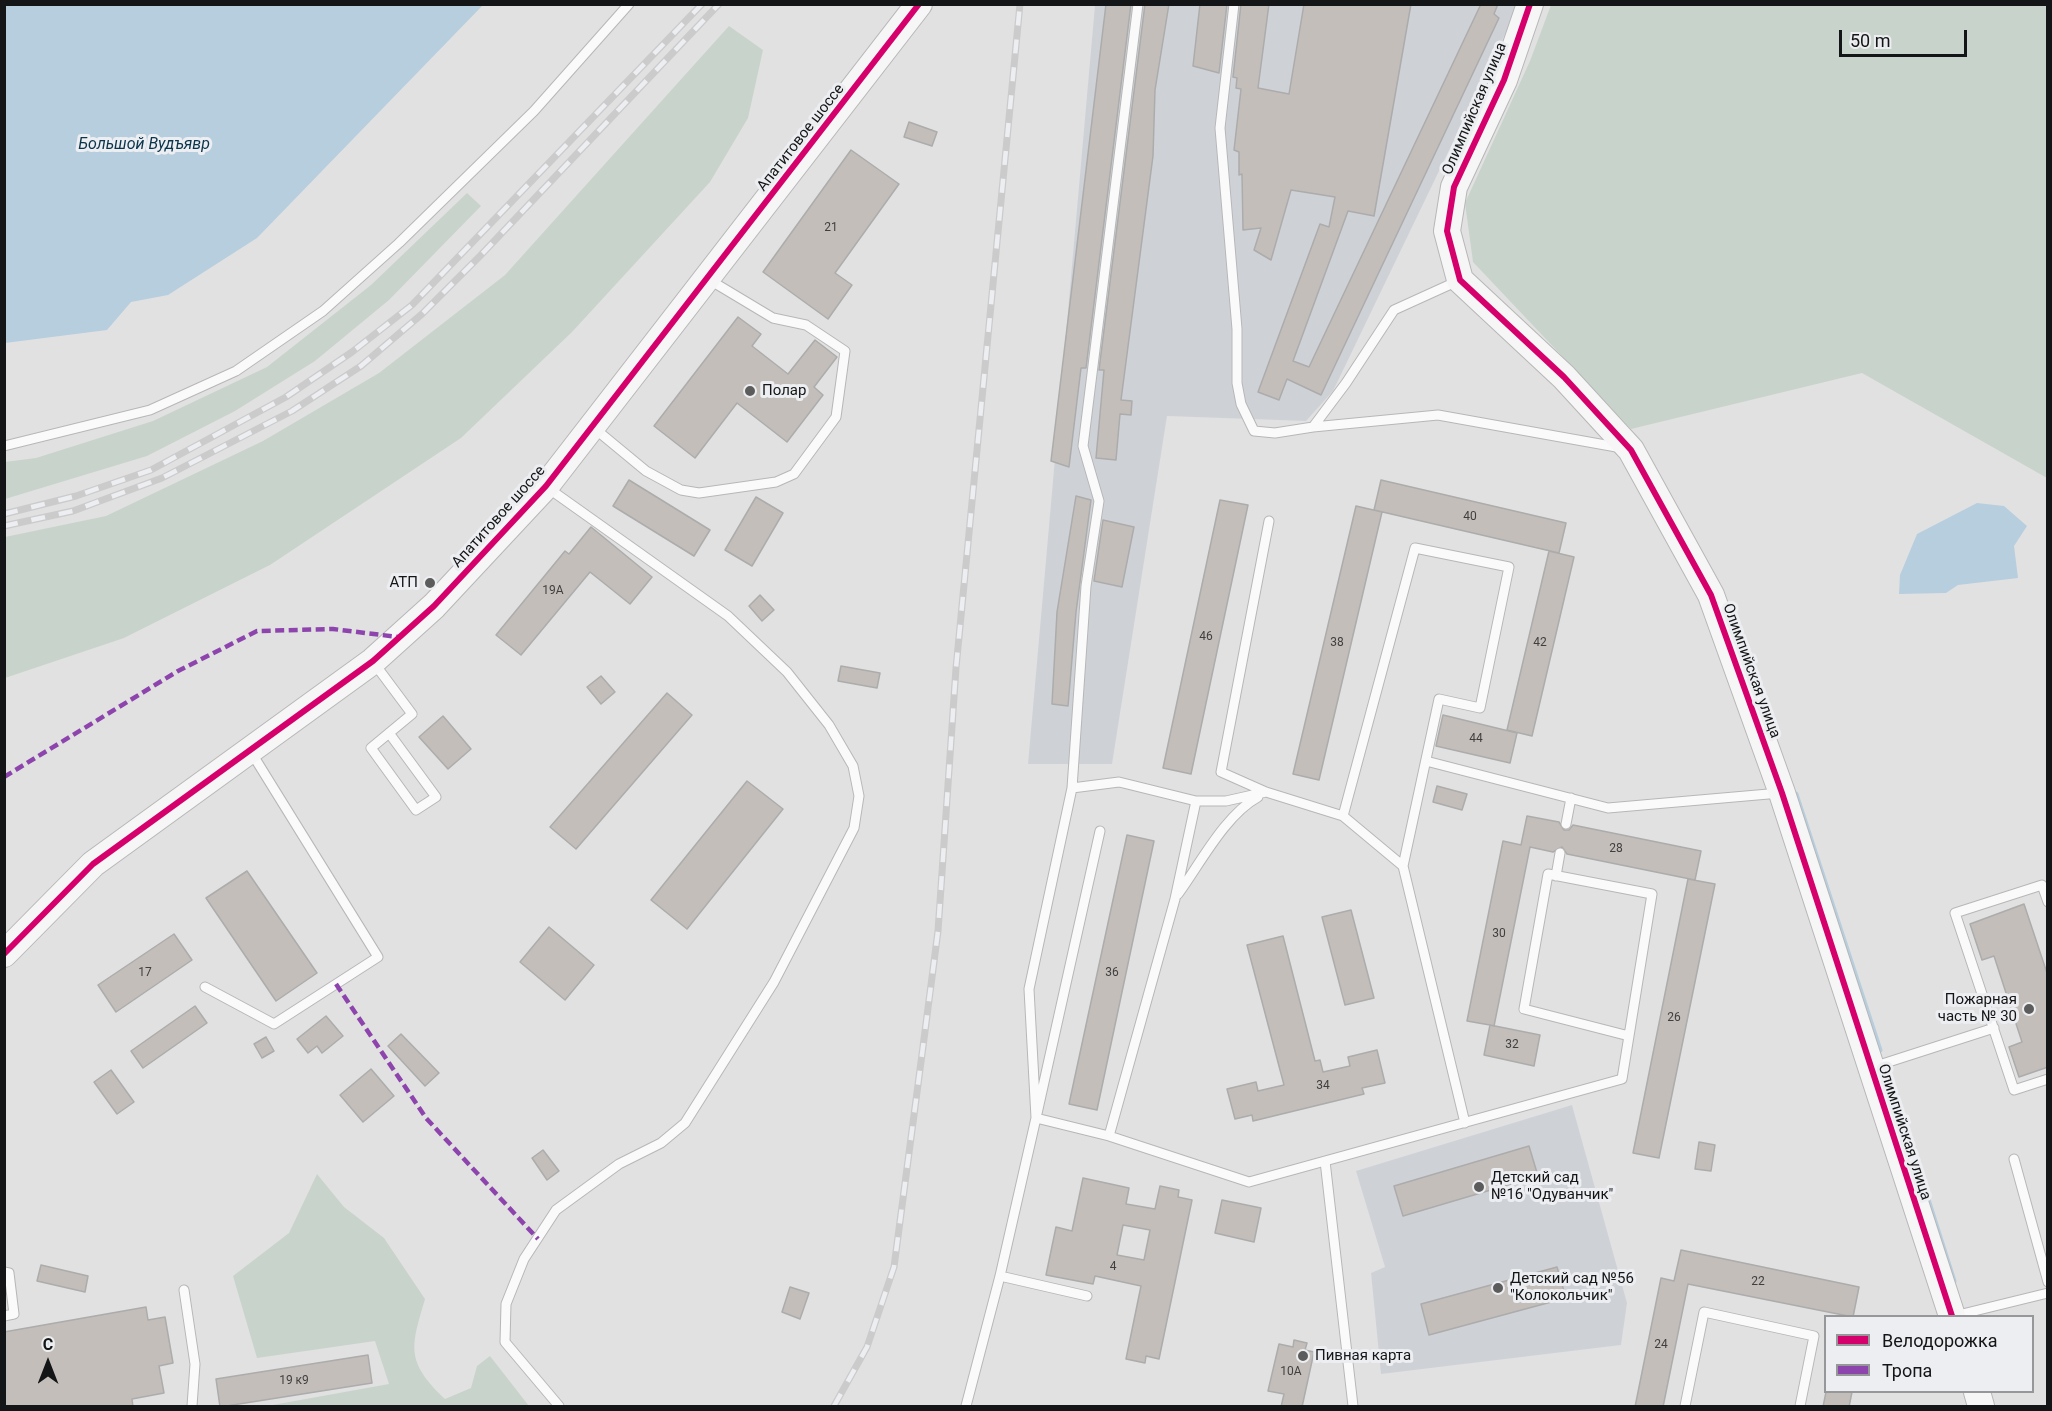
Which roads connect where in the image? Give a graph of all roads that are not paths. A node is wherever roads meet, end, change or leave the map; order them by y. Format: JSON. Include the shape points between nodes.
{"nodes":[{"id":1,"x":628,"y":4,"type":"edge"},
{"id":2,"x":919,"y":4,"type":"edge"},
{"id":3,"x":1138,"y":4,"type":"edge"},
{"id":4,"x":1234,"y":4,"type":"edge"},
{"id":5,"x":1530,"y":4,"type":"edge"},
{"id":6,"x":708,"y":278,"type":"junction"},
{"id":7,"x":1460,"y":280,"type":"junction"},
{"id":8,"x":592,"y":427,"type":"junction"},
{"id":9,"x":1313,"y":427,"type":"junction"},
{"id":10,"x":4,"y":446,"type":"edge"},
{"id":11,"x":1631,"y":450,"type":"junction"},
{"id":12,"x":546,"y":486,"type":"junction"},
{"id":13,"x":1269,"y":521,"type":"dead end"},
{"id":14,"x":373,"y":661,"type":"junction"},
{"id":15,"x":389,"y":733,"type":"junction"},
{"id":16,"x":250,"y":752,"type":"junction"},
{"id":17,"x":1426,"y":761,"type":"junction"},
{"id":18,"x":1072,"y":788,"type":"junction"},
{"id":19,"x":1266,"y":792,"type":"junction"},
{"id":20,"x":1782,"y":793,"type":"junction"},
{"id":21,"x":1571,"y":798,"type":"junction"},
{"id":22,"x":1196,"y":801,"type":"junction"},
{"id":23,"x":1343,"y":816,"type":"junction"},
{"id":24,"x":1566,"y":824,"type":"dead end"},
{"id":25,"x":1100,"y":831,"type":"dead end"},
{"id":26,"x":1560,"y":853,"type":"dead end"},
{"id":27,"x":1403,"y":866,"type":"junction"},
{"id":28,"x":1556,"y":876,"type":"junction"},
{"id":29,"x":1175,"y":899,"type":"junction"},
{"id":30,"x":2048,"y":902,"type":"edge"},
{"id":31,"x":4,"y":954,"type":"edge"},
{"id":32,"x":205,"y":987,"type":"dead end"},
{"id":33,"x":1994,"y":1028,"type":"junction"},
{"id":34,"x":1629,"y":1036,"type":"junction"},
{"id":35,"x":1870,"y":1068,"type":"junction"},
{"id":36,"x":2048,"y":1079,"type":"edge"},
{"id":37,"x":1036,"y":1118,"type":"junction"},
{"id":38,"x":1465,"y":1123,"type":"junction"},
{"id":39,"x":1109,"y":1136,"type":"junction"},
{"id":40,"x":2014,"y":1159,"type":"dead end"},
{"id":41,"x":1325,"y":1161,"type":"junction"},
{"id":42,"x":4,"y":1272,"type":"edge"},
{"id":43,"x":1000,"y":1276,"type":"junction"},
{"id":44,"x":2048,"y":1282,"type":"edge"},
{"id":45,"x":184,"y":1290,"type":"dead end"},
{"id":46,"x":2048,"y":1293,"type":"edge"},
{"id":47,"x":1087,"y":1296,"type":"dead end"},
{"id":48,"x":1952,"y":1315,"type":"edge"},
{"id":49,"x":1956,"y":1315,"type":"edge"},
{"id":50,"x":4,"y":1316,"type":"edge"},
{"id":51,"x":192,"y":1407,"type":"edge"},
{"id":52,"x":559,"y":1407,"type":"edge"},
{"id":53,"x":966,"y":1407,"type":"edge"},
{"id":54,"x":1353,"y":1407,"type":"edge"},
{"id":55,"x":1685,"y":1407,"type":"edge"},
{"id":56,"x":1800,"y":1407,"type":"edge"}],
"edges":[{"from":1,"to":10,"type":"lane","via":[[534,111],[399,243],[314,318],[236,371],[150,410]]},
{"from":2,"to":6,"type":"street","name":"Апатитовое шоссе"},
{"from":3,"to":18,"type":"lane","via":[[1083,446],[1099,501],[1086,586]]},
{"from":4,"to":9,"type":"lane","via":[[1220,128],[1237,329],[1237,383],[1241,404],[1254,431],[1275,433]]},
{"from":5,"to":7,"type":"street","name":"Олимпийская улица","via":[[1504,80],[1454,187],[1447,231]]},
{"from":6,"to":8,"type":"street","name":"Апатитовое шоссе"},
{"from":6,"to":8,"type":"lane","via":[[773,318],[806,325],[845,351],[836,417],[794,474],[757,487],[699,493],[681,490],[645,471]]},
{"from":7,"to":9,"type":"lane","via":[[1394,310]]},
{"from":7,"to":11,"type":"street","name":"Олимпийская улица","via":[[1564,377]]},
{"from":8,"to":12,"type":"street","name":"Апатитовое шоссе"},
{"from":9,"to":11,"type":"lane","via":[[1438,415]]},
{"from":11,"to":20,"type":"street","name":"Олимпийская улица","via":[[1710,595]]},
{"from":12,"to":14,"type":"street","name":"Апатитовое шоссе","via":[[434,606]]},
{"from":12,"to":52,"type":"lane","via":[[728,616],[788,672],[829,725],[853,766],[859,796],[854,828],[774,982],[685,1123],[661,1143],[619,1164],[556,1210],[524,1259],[506,1304],[505,1342]]},
{"from":13,"to":19,"type":"lane","via":[[1221,772]]},
{"from":14,"to":15,"type":"lane","via":[[412,714]]},
{"from":14,"to":16,"type":"street","name":"Апатитовое шоссе"},
{"from":15,"to":15,"type":"lane","via":[[371,748],[416,810],[436,797]]},
{"from":16,"to":31,"type":"street","name":"Апатитовое шоссе","via":[[93,864]]},
{"from":16,"to":32,"type":"lane","via":[[378,957],[274,1024]]},
{"from":17,"to":21,"type":"lane"},
{"from":17,"to":23,"type":"lane","via":[[1439,699],[1480,708],[1509,567],[1415,548]]},
{"from":17,"to":27,"type":"lane"},
{"from":18,"to":22,"type":"lane","via":[[1119,782]]},
{"from":18,"to":37,"type":"lane","via":[[1029,989]]},
{"from":19,"to":22,"type":"lane","via":[[1226,801]]},
{"from":19,"to":23,"type":"lane"},
{"from":19,"to":29,"type":"lane","via":[[1244,804]]},
{"from":20,"to":21,"type":"lane","via":[[1608,808]]},
{"from":20,"to":35,"type":"street","name":"Олимпийская улица"},
{"from":21,"to":24,"type":"lane"},
{"from":22,"to":29,"type":"lane"},
{"from":23,"to":27,"type":"lane"},
{"from":25,"to":37,"type":"lane"},
{"from":26,"to":28,"type":"lane"},
{"from":27,"to":38,"type":"lane"},
{"from":28,"to":34,"type":"lane","via":[[1652,894]]},
{"from":28,"to":34,"type":"lane","via":[[1548,874],[1524,1009]]},
{"from":29,"to":39,"type":"lane"},
{"from":30,"to":33,"type":"lane","via":[[2042,885],[1955,913]]},
{"from":33,"to":35,"type":"lane"},
{"from":33,"to":36,"type":"lane","via":[[2014,1090]]},
{"from":34,"to":38,"type":"lane","via":[[1622,1079]]},
{"from":35,"to":48,"type":"street","name":"Олимпийская улица"},
{"from":37,"to":39,"type":"lane"},
{"from":37,"to":43,"type":"lane"},
{"from":38,"to":41,"type":"lane"},
{"from":39,"to":41,"type":"lane","via":[[1249,1182]]},
{"from":40,"to":44,"type":"lane"},
{"from":41,"to":54,"type":"lane"},
{"from":42,"to":50,"type":"lane","via":[[9,1273],[14,1314]]},
{"from":43,"to":47,"type":"lane"},
{"from":43,"to":53,"type":"lane"},
{"from":45,"to":51,"type":"lane","via":[[195,1364]]},
{"from":46,"to":49,"type":"lane"},
{"from":55,"to":56,"type":"lane","via":[[1704,1312],[1814,1336]]}]}
